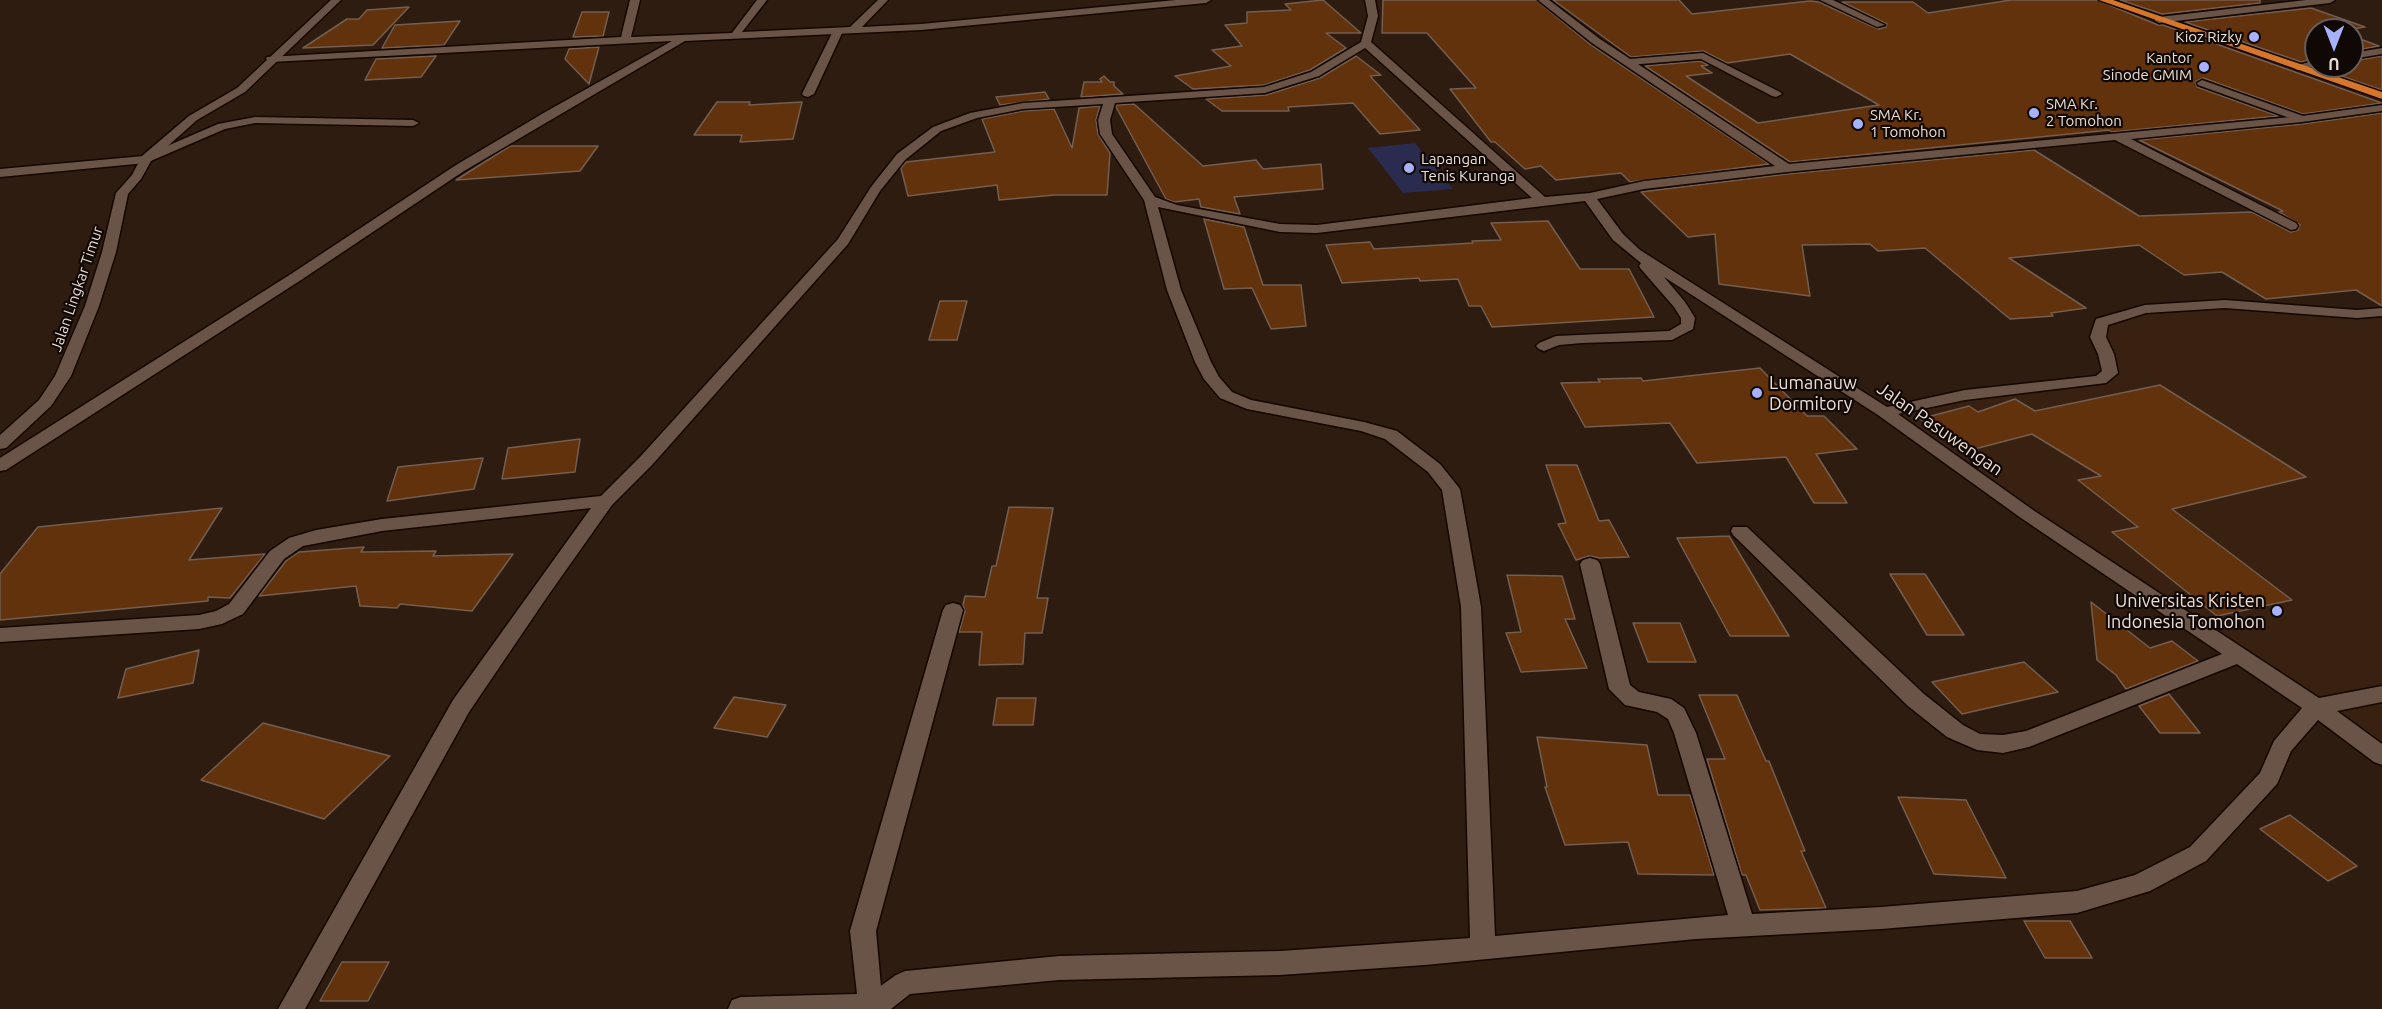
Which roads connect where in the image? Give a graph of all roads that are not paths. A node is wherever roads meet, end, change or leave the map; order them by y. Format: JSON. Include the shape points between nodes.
{"nodes":[{"id":1,"x":336,"y":0,"type":"edge"},
{"id":2,"x":635,"y":0,"type":"edge"},
{"id":3,"x":762,"y":0,"type":"edge"},
{"id":4,"x":883,"y":0,"type":"edge"},
{"id":5,"x":1206,"y":0,"type":"edge"},
{"id":6,"x":1370,"y":0,"type":"edge"},
{"id":7,"x":1543,"y":0,"type":"edge"},
{"id":8,"x":1825,"y":0,"type":"edge"},
{"id":9,"x":2104,"y":0,"type":"edge"},
{"id":10,"x":2330,"y":0,"type":"edge"},
{"id":11,"x":2159,"y":20,"type":"junction"},
{"id":12,"x":1880,"y":25,"type":"dead end"},
{"id":13,"x":852,"y":31,"type":"junction"},
{"id":14,"x":838,"y":32,"type":"junction"},
{"id":15,"x":734,"y":36,"type":"junction"},
{"id":16,"x":684,"y":39,"type":"junction"},
{"id":17,"x":625,"y":41,"type":"junction"},
{"id":18,"x":1366,"y":44,"type":"junction"},
{"id":19,"x":2382,"y":51,"type":"edge"},
{"id":20,"x":2364,"y":54,"type":"edge"},
{"id":21,"x":271,"y":59,"type":"junction"},
{"id":22,"x":1629,"y":62,"type":"junction"},
{"id":23,"x":2304,"y":66,"type":"edge"},
{"id":24,"x":2297,"y":68,"type":"junction"},
{"id":25,"x":2202,"y":83,"type":"dead end"},
{"id":26,"x":808,"y":94,"type":"dead end"},
{"id":27,"x":1776,"y":94,"type":"dead end"},
{"id":28,"x":2382,"y":96,"type":"edge"},
{"id":29,"x":1110,"y":101,"type":"junction"},
{"id":30,"x":2382,"y":108,"type":"edge"},
{"id":31,"x":2302,"y":119,"type":"junction"},
{"id":32,"x":413,"y":123,"type":"dead end"},
{"id":33,"x":2116,"y":136,"type":"junction"},
{"id":34,"x":146,"y":159,"type":"junction"},
{"id":35,"x":1786,"y":168,"type":"junction"},
{"id":36,"x":0,"y":173,"type":"edge"},
{"id":37,"x":1590,"y":197,"type":"junction"},
{"id":38,"x":1150,"y":200,"type":"junction"},
{"id":39,"x":1542,"y":201,"type":"junction"},
{"id":40,"x":2290,"y":226,"type":"dead end"},
{"id":41,"x":1635,"y":253,"type":"junction"},
{"id":42,"x":2382,"y":312,"type":"edge"},
{"id":43,"x":1544,"y":346,"type":"dead end"},
{"id":44,"x":1884,"y":412,"type":"junction"},
{"id":45,"x":0,"y":444,"type":"edge"},
{"id":46,"x":0,"y":466,"type":"edge"},
{"id":47,"x":606,"y":501,"type":"junction"},
{"id":48,"x":1740,"y":531,"type":"dead end"},
{"id":49,"x":1590,"y":564,"type":"dead end"},
{"id":50,"x":952,"y":610,"type":"dead end"},
{"id":51,"x":0,"y":635,"type":"edge"},
{"id":52,"x":2237,"y":656,"type":"junction"},
{"id":53,"x":2382,"y":694,"type":"edge"},
{"id":54,"x":2316,"y":707,"type":"junction"},
{"id":55,"x":2382,"y":756,"type":"edge"},
{"id":56,"x":1743,"y":925,"type":"junction"},
{"id":57,"x":1483,"y":948,"type":"junction"},
{"id":58,"x":870,"y":1008,"type":"edge"},
{"id":59,"x":291,"y":1009,"type":"edge"},
{"id":60,"x":741,"y":1009,"type":"edge"}],
"edges":[{"from":1,"to":21,"type":"street","name":"Jalan Lingkar Timur"},
{"from":2,"to":17,"type":"street"},
{"from":3,"to":15,"type":"street"},
{"from":4,"to":13,"type":"street"},
{"from":5,"to":13,"type":"street"},
{"from":6,"to":18,"type":"street","via":[[1373,16]]},
{"from":7,"to":22,"type":"street"},
{"from":8,"to":12,"type":"street"},
{"from":9,"to":11,"type":"highway"},
{"from":10,"to":11,"type":"street"},
{"from":11,"to":24,"type":"highway"},
{"from":13,"to":14,"type":"street"},
{"from":14,"to":15,"type":"street"},
{"from":14,"to":26,"type":"street"},
{"from":15,"to":16,"type":"street"},
{"from":16,"to":17,"type":"street"},
{"from":16,"to":46,"type":"street","via":[[460,168]]},
{"from":17,"to":21,"type":"street"},
{"from":18,"to":29,"type":"street","via":[[1315,74],[1264,90]]},
{"from":18,"to":39,"type":"street"},
{"from":19,"to":20,"type":"street"},
{"from":21,"to":34,"type":"street","name":"Jalan Lingkar Timur","via":[[241,90],[193,118]]},
{"from":22,"to":27,"type":"street","via":[[1703,56]]},
{"from":22,"to":35,"type":"street"},
{"from":23,"to":24,"type":"street"},
{"from":24,"to":28,"type":"highway"},
{"from":25,"to":31,"type":"street"},
{"from":29,"to":38,"type":"street","via":[[1104,120],[1106,134]]},
{"from":29,"to":47,"type":"street","via":[[1004,108],[951,123],[920,141],[901,157],[875,190],[843,241]]},
{"from":30,"to":31,"type":"street"},
{"from":31,"to":33,"type":"street"},
{"from":32,"to":34,"type":"street","via":[[246,122],[222,126]]},
{"from":33,"to":35,"type":"street"},
{"from":33,"to":40,"type":"street"},
{"from":34,"to":36,"type":"street"},
{"from":34,"to":45,"type":"street","name":"Jalan Lingkar Timur","via":[[122,193],[92,306],[63,376],[45,403]]},
{"from":35,"to":37,"type":"street","via":[[1644,185]]},
{"from":37,"to":39,"type":"street"},
{"from":37,"to":41,"type":"street","name":"Jalan Pasuwengan","via":[[1606,223]]},
{"from":38,"to":39,"type":"street","via":[[1174,208],[1297,230]]},
{"from":38,"to":57,"type":"street","via":[[1174,290],[1212,380],[1226,394],[1247,404],[1391,435],[1434,468],[1451,489],[1471,607]]},
{"from":41,"to":43,"type":"street","via":[[1680,305],[1688,326],[1672,335],[1582,338]]},
{"from":41,"to":44,"type":"street","name":"Jalan Pasuwengan"},
{"from":42,"to":44,"type":"street","via":[[2358,314],[2225,304],[2145,309],[2101,322],[2098,337],[2110,373],[2100,380],[1965,395]]},
{"from":44,"to":52,"type":"street","name":"Jalan Pasuwengan"},
{"from":47,"to":51,"type":"street","via":[[382,525],[296,542],[277,555],[236,609],[222,617],[199,622]]},
{"from":47,"to":59,"type":"street","via":[[461,706]]},
{"from":48,"to":52,"type":"street","via":[[1916,700],[1955,731],[1977,742],[2003,744],[2029,739]]},
{"from":49,"to":56,"type":"street","via":[[1620,689],[1633,699],[1663,705],[1676,714],[1685,733]]},
{"from":50,"to":58,"type":"street","via":[[863,931]]},
{"from":52,"to":54,"type":"street","name":"Jalan Pasuwengan"},
{"from":53,"to":54,"type":"street"},
{"from":54,"to":55,"type":"street","name":"Jalan Pasuwengan"},
{"from":54,"to":56,"type":"street","via":[[2282,747],[2269,778],[2198,854],[2141,884],[2077,902]]},
{"from":56,"to":57,"type":"street"},
{"from":57,"to":58,"type":"street","via":[[1280,963],[1047,969],[905,983]]},
{"from":58,"to":60,"type":"street"}]}
